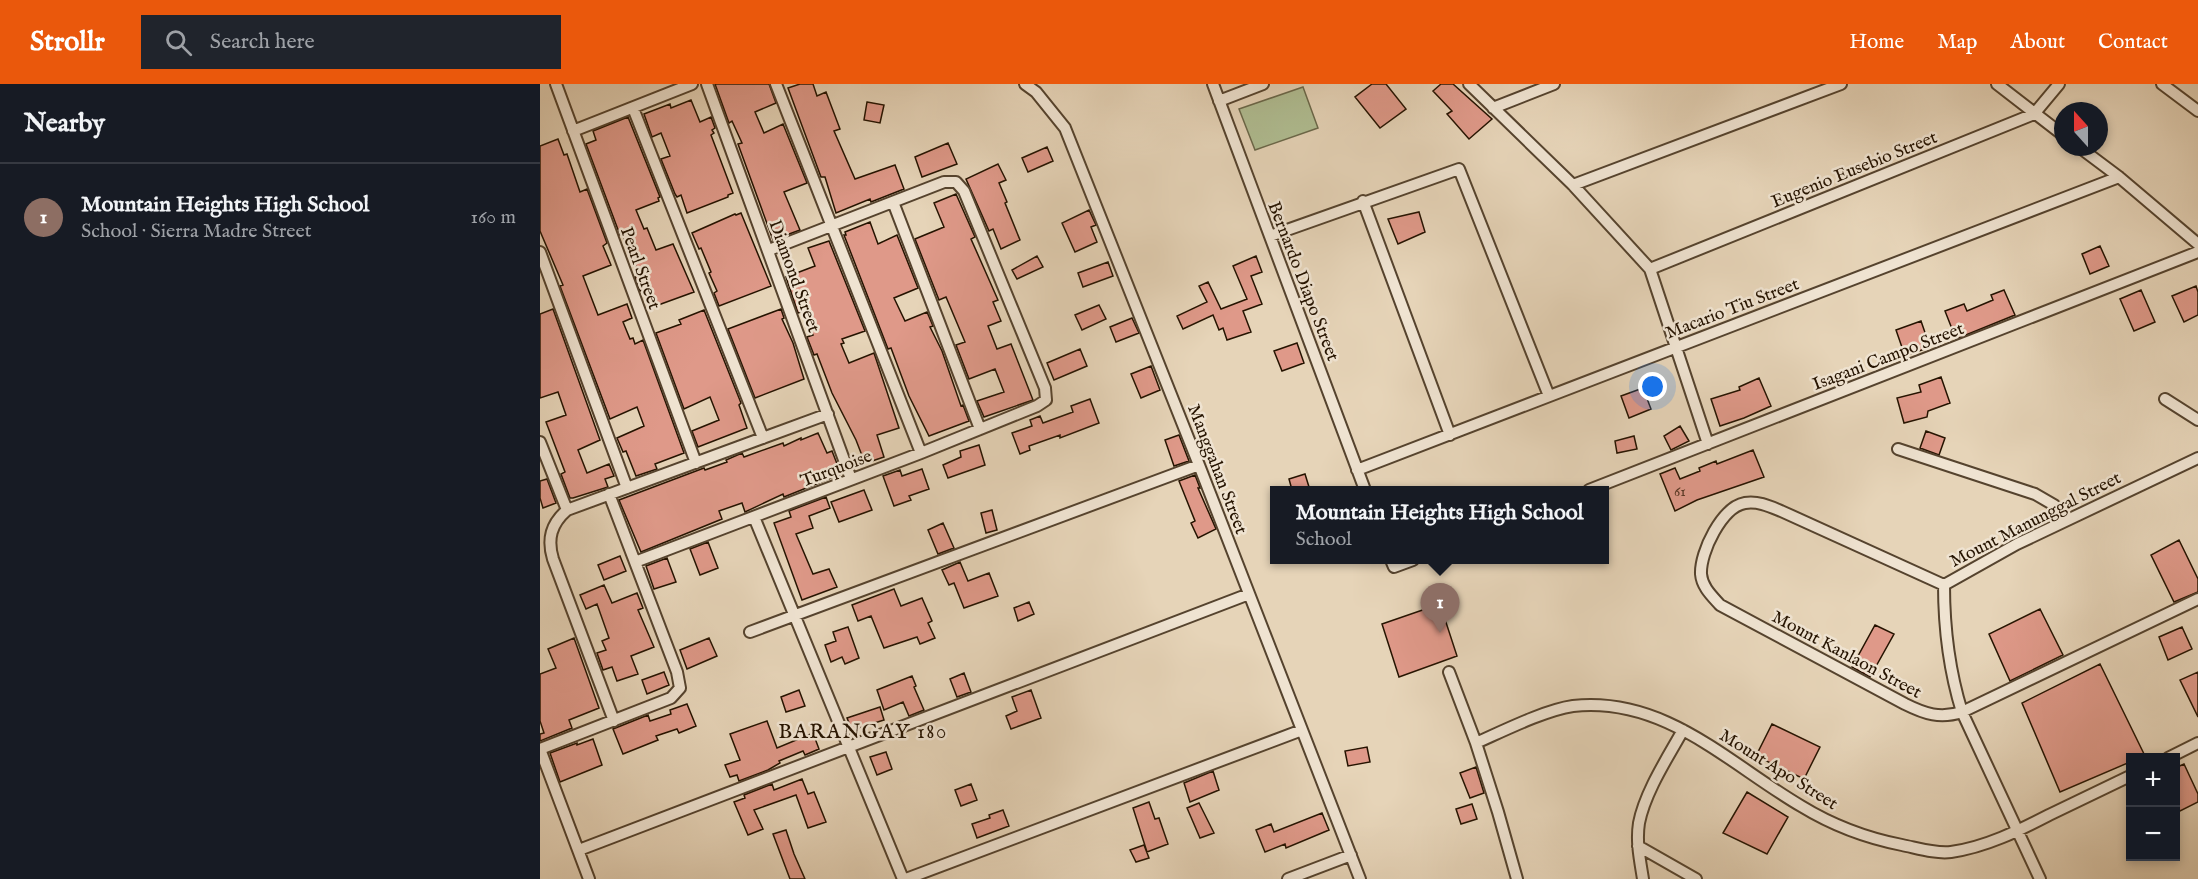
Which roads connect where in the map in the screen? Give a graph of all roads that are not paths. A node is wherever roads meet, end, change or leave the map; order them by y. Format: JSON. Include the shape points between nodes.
{"nodes":[{"id":1,"x":556,"y":84,"type":"edge"},
{"id":2,"x":692,"y":84,"type":"edge"},
{"id":3,"x":707,"y":84,"type":"edge"},
{"id":4,"x":776,"y":84,"type":"edge"},
{"id":5,"x":1025,"y":84,"type":"edge"},
{"id":6,"x":1212,"y":84,"type":"edge"},
{"id":7,"x":1263,"y":84,"type":"edge"},
{"id":8,"x":1469,"y":84,"type":"edge"},
{"id":9,"x":1554,"y":84,"type":"edge"},
{"id":10,"x":1841,"y":84,"type":"edge"},
{"id":11,"x":1997,"y":84,"type":"edge"},
{"id":12,"x":2059,"y":84,"type":"edge"},
{"id":13,"x":2162,"y":84,"type":"edge"},
{"id":14,"x":1219,"y":101,"type":"junction"},
{"id":15,"x":633,"y":108,"type":"junction"},
{"id":16,"x":1493,"y":108,"type":"junction"},
{"id":17,"x":2198,"y":111,"type":"edge"},
{"id":18,"x":2034,"y":114,"type":"junction"},
{"id":19,"x":2054,"y":128,"type":"edge"},
{"id":20,"x":573,"y":131,"type":"junction"},
{"id":21,"x":2091,"y":156,"type":"edge"},
{"id":22,"x":2119,"y":177,"type":"junction"},
{"id":23,"x":1573,"y":185,"type":"junction"},
{"id":24,"x":1363,"y":201,"type":"junction"},
{"id":25,"x":893,"y":202,"type":"junction"},
{"id":26,"x":832,"y":226,"type":"junction"},
{"id":27,"x":1269,"y":236,"type":"junction"},
{"id":28,"x":2198,"y":244,"type":"edge"},
{"id":29,"x":769,"y":250,"type":"junction"},
{"id":30,"x":540,"y":252,"type":"edge"},
{"id":31,"x":2198,"y":252,"type":"edge"},
{"id":32,"x":1650,"y":269,"type":"junction"},
{"id":33,"x":1675,"y":348,"type":"junction"},
{"id":34,"x":1549,"y":396,"type":"junction"},
{"id":35,"x":2165,"y":399,"type":"dead end"},
{"id":36,"x":828,"y":414,"type":"junction"},
{"id":37,"x":2198,"y":420,"type":"edge"},
{"id":38,"x":980,"y":429,"type":"junction"},
{"id":39,"x":1450,"y":435,"type":"junction"},
{"id":40,"x":763,"y":438,"type":"junction"},
{"id":41,"x":540,"y":442,"type":"edge"},
{"id":42,"x":1708,"y":444,"type":"junction"},
{"id":43,"x":1898,"y":449,"type":"dead end"},
{"id":44,"x":921,"y":453,"type":"junction"},
{"id":45,"x":2198,"y":458,"type":"edge"},
{"id":46,"x":696,"y":463,"type":"junction"},
{"id":47,"x":1199,"y":465,"type":"junction"},
{"id":48,"x":1357,"y":470,"type":"junction"},
{"id":49,"x":851,"y":479,"type":"junction"},
{"id":50,"x":1363,"y":486,"type":"edge"},
{"id":51,"x":1599,"y":486,"type":"edge"},
{"id":52,"x":627,"y":488,"type":"junction"},
{"id":53,"x":609,"y":495,"type":"junction"},
{"id":54,"x":567,"y":510,"type":"junction"},
{"id":55,"x":754,"y":517,"type":"junction"},
{"id":56,"x":2067,"y":519,"type":"junction"},
{"id":57,"x":635,"y":562,"type":"junction"},
{"id":58,"x":1944,"y":585,"type":"junction"},
{"id":59,"x":1249,"y":594,"type":"junction"},
{"id":60,"x":2198,"y":599,"type":"edge"},
{"id":61,"x":794,"y":615,"type":"junction"},
{"id":62,"x":750,"y":632,"type":"dead end"},
{"id":63,"x":1449,"y":672,"type":"dead end"},
{"id":64,"x":1962,"y":712,"type":"junction"},
{"id":65,"x":614,"y":721,"type":"junction"},
{"id":66,"x":1302,"y":730,"type":"junction"},
{"id":67,"x":1683,"y":730,"type":"junction"},
{"id":68,"x":1476,"y":743,"type":"junction"},
{"id":69,"x":2198,"y":743,"type":"edge"},
{"id":70,"x":849,"y":747,"type":"junction"},
{"id":71,"x":540,"y":749,"type":"edge"},
{"id":72,"x":2178,"y":753,"type":"edge"},
{"id":73,"x":2126,"y":778,"type":"edge"},
{"id":74,"x":2018,"y":831,"type":"junction"},
{"id":75,"x":1638,"y":846,"type":"junction"},
{"id":76,"x":579,"y":850,"type":"junction"},
{"id":77,"x":1351,"y":855,"type":"junction"},
{"id":78,"x":589,"y":879,"type":"edge"},
{"id":79,"x":905,"y":879,"type":"edge"},
{"id":80,"x":1288,"y":879,"type":"edge"},
{"id":81,"x":1360,"y":879,"type":"edge"},
{"id":82,"x":1516,"y":879,"type":"edge"},
{"id":83,"x":1643,"y":879,"type":"edge"},
{"id":84,"x":1696,"y":879,"type":"edge"},
{"id":85,"x":2040,"y":879,"type":"edge"}],
"edges":[{"from":1,"to":20,"type":"street","name":"Pearl Street"},
{"from":2,"to":15,"type":"street"},
{"from":3,"to":29,"type":"street","name":"Diamond Street"},
{"from":4,"to":26,"type":"street"},
{"from":5,"to":47,"type":"street","name":"Manggahan Street","via":[[1065,128]]},
{"from":6,"to":14,"type":"street","name":"Bernardo Diapo Street"},
{"from":7,"to":14,"type":"street"},
{"from":8,"to":16,"type":"street"},
{"from":9,"to":16,"type":"street"},
{"from":10,"to":23,"type":"street"},
{"from":11,"to":18,"type":"street"},
{"from":12,"to":18,"type":"street","name":"Eugenio Eusebio Street"},
{"from":13,"to":17,"type":"street"},
{"from":14,"to":27,"type":"street","name":"Bernardo Diapo Street"},
{"from":15,"to":20,"type":"street"},
{"from":15,"to":40,"type":"street"},
{"from":16,"to":23,"type":"street"},
{"from":18,"to":19,"type":"street"},
{"from":18,"to":32,"type":"street","name":"Eugenio Eusebio Street"},
{"from":20,"to":46,"type":"street","name":"Pearl Street"},
{"from":21,"to":22,"type":"street"},
{"from":22,"to":28,"type":"street"},
{"from":22,"to":33,"type":"street","name":"Macario Tiu Street"},
{"from":23,"to":32,"type":"street"},
{"from":24,"to":27,"type":"street"},
{"from":24,"to":34,"type":"street","via":[[1458,168]]},
{"from":24,"to":39,"type":"street"},
{"from":25,"to":26,"type":"street"},
{"from":25,"to":38,"type":"street"},
{"from":25,"to":38,"type":"street","name":"Turquoise","via":[[944,182],[956,182],[964,191],[1045,388],[1046,400]]},
{"from":26,"to":29,"type":"street"},
{"from":26,"to":44,"type":"street"},
{"from":27,"to":48,"type":"street","name":"Bernardo Diapo Street"},
{"from":29,"to":36,"type":"street","name":"Diamond Street"},
{"from":30,"to":52,"type":"street"},
{"from":31,"to":42,"type":"street","name":"Isagani Campo Street"},
{"from":32,"to":33,"type":"street"},
{"from":33,"to":34,"type":"street","name":"Macario Tiu Street"},
{"from":33,"to":42,"type":"street"},
{"from":34,"to":39,"type":"street","name":"Macario Tiu Street"},
{"from":35,"to":37,"type":"street"},
{"from":36,"to":40,"type":"street"},
{"from":36,"to":49,"type":"street","name":"Diamond Street"},
{"from":38,"to":44,"type":"street","name":"Turquoise"},
{"from":39,"to":48,"type":"street","name":"Macario Tiu Street"},
{"from":40,"to":46,"type":"street"},
{"from":41,"to":54,"type":"street"},
{"from":42,"to":51,"type":"street","name":"Isagani Campo Street"},
{"from":43,"to":56,"type":"street","via":[[2035,494],[2054,505]]},
{"from":44,"to":49,"type":"street","name":"Turquoise"},
{"from":45,"to":56,"type":"street","name":"Mount Manunggal Street"},
{"from":46,"to":52,"type":"street"},
{"from":47,"to":59,"type":"street","name":"Manggahan Street"},
{"from":47,"to":61,"type":"street"},
{"from":48,"to":50,"type":"street","name":"Bernardo Diapo Street"},
{"from":49,"to":55,"type":"street","name":"Turquoise"},
{"from":52,"to":53,"type":"street"},
{"from":53,"to":54,"type":"street"},
{"from":53,"to":57,"type":"street"},
{"from":54,"to":65,"type":"street","via":[[557,518],[549,547]]},
{"from":55,"to":57,"type":"street","name":"Turquoise"},
{"from":55,"to":61,"type":"street"},
{"from":56,"to":58,"type":"street","name":"Mount Manunggal Street"},
{"from":57,"to":65,"type":"street","via":[[680,688],[671,698]]},
{"from":58,"to":64,"type":"street","name":"Mount Manunggal Street","via":[[1948,656]]},
{"from":58,"to":64,"type":"street","name":"Mount Kanlaon Street","via":[[1759,503],[1743,504],[1728,512],[1704,555],[1701,575],[1707,591],[1720,605],[1922,713],[1949,716]]},
{"from":59,"to":66,"type":"street","name":"Manggahan Street"},
{"from":59,"to":70,"type":"street"},
{"from":60,"to":64,"type":"street","name":"Mount Kanlaon Street"},
{"from":61,"to":62,"type":"street"},
{"from":61,"to":70,"type":"street"},
{"from":63,"to":68,"type":"street"},
{"from":64,"to":74,"type":"street","name":"Mount Manunggal Street"},
{"from":65,"to":71,"type":"street"},
{"from":66,"to":77,"type":"street","name":"Manggahan Street"},
{"from":66,"to":79,"type":"street"},
{"from":67,"to":68,"type":"street","name":"Mount Apo Street","via":[[1648,715],[1607,706],[1572,706]]},
{"from":67,"to":74,"type":"street","name":"Mount Apo Street","via":[[1800,806],[1878,840],[1949,852],[1980,846]]},
{"from":67,"to":75,"type":"street","via":[[1652,787],[1640,821]]},
{"from":68,"to":82,"type":"street"},
{"from":69,"to":72,"type":"street"},
{"from":70,"to":76,"type":"street"},
{"from":70,"to":79,"type":"street"},
{"from":71,"to":76,"type":"street"},
{"from":73,"to":74,"type":"street","name":"Mount Apo Street"},
{"from":74,"to":85,"type":"street","name":"Mount Manunggal Street"},
{"from":75,"to":83,"type":"street"},
{"from":75,"to":84,"type":"street"},
{"from":76,"to":78,"type":"street"},
{"from":77,"to":80,"type":"street"},
{"from":77,"to":81,"type":"street","name":"Manggahan Street"}]}
